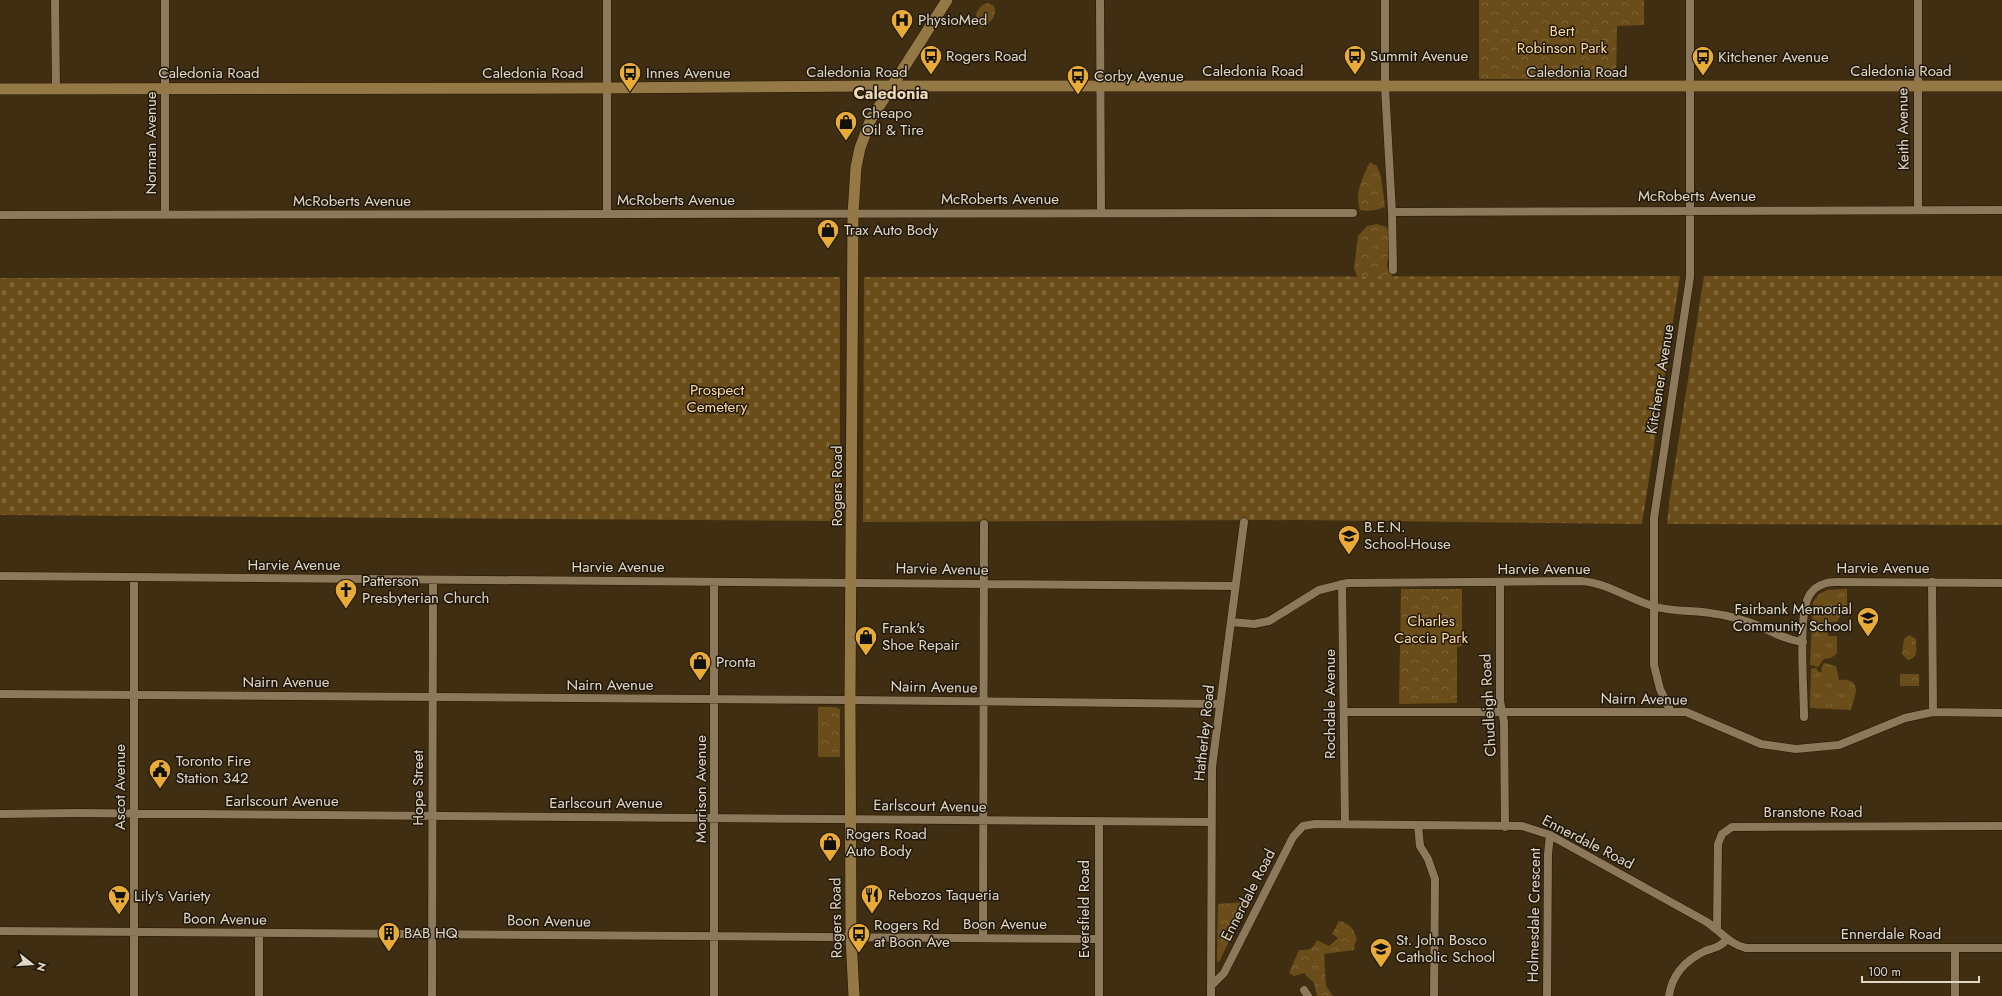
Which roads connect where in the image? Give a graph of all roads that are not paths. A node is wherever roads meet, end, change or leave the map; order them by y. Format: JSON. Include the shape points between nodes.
{"nodes":[{"id":1,"x":55,"y":0,"type":"edge"},
{"id":2,"x":165,"y":0,"type":"edge"},
{"id":3,"x":607,"y":0,"type":"edge"},
{"id":4,"x":947,"y":0,"type":"edge"},
{"id":5,"x":1100,"y":0,"type":"edge"},
{"id":6,"x":1385,"y":0,"type":"edge"},
{"id":7,"x":1690,"y":0,"type":"edge"},
{"id":8,"x":1918,"y":0,"type":"edge"},
{"id":9,"x":1917,"y":85,"type":"junction"},
{"id":10,"x":890,"y":86,"type":"junction"},
{"id":11,"x":1099,"y":86,"type":"junction"},
{"id":12,"x":1691,"y":86,"type":"junction"},
{"id":13,"x":2002,"y":86,"type":"edge"},
{"id":14,"x":1385,"y":87,"type":"junction"},
{"id":15,"x":56,"y":88,"type":"junction"},
{"id":16,"x":165,"y":88,"type":"junction"},
{"id":17,"x":608,"y":88,"type":"junction"},
{"id":18,"x":0,"y":89,"type":"edge"},
{"id":19,"x":1691,"y":210,"type":"junction"},
{"id":20,"x":1918,"y":210,"type":"junction"},
{"id":21,"x":2002,"y":210,"type":"edge"},
{"id":22,"x":1392,"y":212,"type":"junction"},
{"id":23,"x":1101,"y":213,"type":"junction"},
{"id":24,"x":165,"y":214,"type":"junction"},
{"id":25,"x":607,"y":214,"type":"junction"},
{"id":26,"x":853,"y":214,"type":"junction"},
{"id":27,"x":1353,"y":214,"type":"dead end"},
{"id":28,"x":0,"y":215,"type":"edge"},
{"id":29,"x":1394,"y":270,"type":"dead end"},
{"id":30,"x":1244,"y":522,"type":"dead end"},
{"id":31,"x":984,"y":524,"type":"dead end"},
{"id":32,"x":0,"y":576,"type":"edge"},
{"id":33,"x":134,"y":578,"type":"junction"},
{"id":34,"x":432,"y":580,"type":"junction"},
{"id":35,"x":714,"y":582,"type":"junction"},
{"id":36,"x":851,"y":582,"type":"junction"},
{"id":37,"x":1500,"y":582,"type":"junction"},
{"id":38,"x":1932,"y":582,"type":"junction"},
{"id":39,"x":2002,"y":583,"type":"edge"},
{"id":40,"x":984,"y":584,"type":"junction"},
{"id":41,"x":1342,"y":584,"type":"junction"},
{"id":42,"x":1235,"y":586,"type":"junction"},
{"id":43,"x":1654,"y":606,"type":"junction"},
{"id":44,"x":1231,"y":622,"type":"junction"},
{"id":45,"x":1803,"y":642,"type":"junction"},
{"id":46,"x":0,"y":694,"type":"edge"},
{"id":47,"x":134,"y":695,"type":"junction"},
{"id":48,"x":432,"y":698,"type":"junction"},
{"id":49,"x":715,"y":700,"type":"junction"},
{"id":50,"x":850,"y":700,"type":"junction"},
{"id":51,"x":983,"y":702,"type":"junction"},
{"id":52,"x":1220,"y":704,"type":"junction"},
{"id":53,"x":1344,"y":712,"type":"junction"},
{"id":54,"x":1501,"y":712,"type":"junction"},
{"id":55,"x":1671,"y":712,"type":"junction"},
{"id":56,"x":1933,"y":712,"type":"junction"},
{"id":57,"x":2002,"y":713,"type":"edge"},
{"id":58,"x":1804,"y":717,"type":"dead end"},
{"id":59,"x":0,"y":814,"type":"edge"},
{"id":60,"x":134,"y":814,"type":"junction"},
{"id":61,"x":432,"y":815,"type":"junction"},
{"id":62,"x":714,"y":818,"type":"junction"},
{"id":63,"x":850,"y":819,"type":"junction"},
{"id":64,"x":983,"y":820,"type":"junction"},
{"id":65,"x":1099,"y":822,"type":"junction"},
{"id":66,"x":1212,"y":822,"type":"junction"},
{"id":67,"x":1345,"y":824,"type":"junction"},
{"id":68,"x":1418,"y":825,"type":"junction"},
{"id":69,"x":1505,"y":826,"type":"junction"},
{"id":70,"x":2002,"y":826,"type":"edge"},
{"id":71,"x":1550,"y":835,"type":"junction"},
{"id":72,"x":1717,"y":929,"type":"junction"},
{"id":73,"x":0,"y":931,"type":"edge"},
{"id":74,"x":134,"y":932,"type":"junction"},
{"id":75,"x":258,"y":933,"type":"junction"},
{"id":76,"x":432,"y":934,"type":"junction"},
{"id":77,"x":714,"y":936,"type":"junction"},
{"id":78,"x":851,"y":938,"type":"junction"},
{"id":79,"x":983,"y":938,"type":"junction"},
{"id":80,"x":1097,"y":939,"type":"junction"},
{"id":81,"x":1727,"y":940,"type":"junction"},
{"id":82,"x":1955,"y":948,"type":"junction"},
{"id":83,"x":2002,"y":948,"type":"edge"},
{"id":84,"x":1211,"y":986,"type":"junction"},
{"id":85,"x":134,"y":996,"type":"edge"},
{"id":86,"x":259,"y":996,"type":"edge"},
{"id":87,"x":432,"y":996,"type":"edge"},
{"id":88,"x":714,"y":996,"type":"edge"},
{"id":89,"x":854,"y":996,"type":"edge"},
{"id":90,"x":1099,"y":996,"type":"edge"},
{"id":91,"x":1211,"y":996,"type":"edge"},
{"id":92,"x":1434,"y":996,"type":"edge"},
{"id":93,"x":1547,"y":996,"type":"edge"},
{"id":94,"x":1670,"y":996,"type":"edge"},
{"id":95,"x":1955,"y":996,"type":"edge"}],
"edges":[{"from":1,"to":15,"type":"street"},
{"from":2,"to":16,"type":"street","name":"Norman Avenue"},
{"from":3,"to":17,"type":"street"},
{"from":4,"to":10,"type":"street","name":"Rogers Road"},
{"from":5,"to":11,"type":"street"},
{"from":6,"to":14,"type":"street"},
{"from":7,"to":12,"type":"street","name":"Kitchener Avenue"},
{"from":8,"to":9,"type":"street","name":"Keith Avenue"},
{"from":9,"to":12,"type":"street","name":"Caledonia Road"},
{"from":9,"to":13,"type":"street","name":"Caledonia Road"},
{"from":9,"to":20,"type":"street","name":"Keith Avenue"},
{"from":10,"to":11,"type":"street","name":"Caledonia Road"},
{"from":10,"to":17,"type":"street","name":"Caledonia Road"},
{"from":10,"to":26,"type":"street","name":"Rogers Road","via":[[871,119],[860,148]]},
{"from":11,"to":14,"type":"street","name":"Caledonia Road"},
{"from":11,"to":23,"type":"street"},
{"from":12,"to":14,"type":"street","name":"Caledonia Road"},
{"from":12,"to":19,"type":"street","name":"Kitchener Avenue"},
{"from":14,"to":22,"type":"street"},
{"from":15,"to":16,"type":"street","name":"Caledonia Road"},
{"from":15,"to":18,"type":"street","name":"Caledonia Road"},
{"from":16,"to":17,"type":"street","name":"Caledonia Road"},
{"from":16,"to":24,"type":"street","name":"Norman Avenue"},
{"from":17,"to":25,"type":"street"},
{"from":19,"to":20,"type":"street","name":"McRoberts Avenue"},
{"from":19,"to":22,"type":"street","name":"McRoberts Avenue"},
{"from":19,"to":43,"type":"street","name":"Kitchener Avenue","via":[[1689,290],[1655,508]]},
{"from":20,"to":21,"type":"street","name":"McRoberts Avenue"},
{"from":22,"to":29,"type":"street"},
{"from":23,"to":26,"type":"street","name":"McRoberts Avenue"},
{"from":23,"to":27,"type":"street","name":"McRoberts Avenue"},
{"from":24,"to":25,"type":"street","name":"McRoberts Avenue"},
{"from":24,"to":28,"type":"street","name":"McRoberts Avenue"},
{"from":25,"to":26,"type":"street","name":"McRoberts Avenue"},
{"from":26,"to":36,"type":"street","name":"Rogers Road"},
{"from":30,"to":42,"type":"street","name":"Hatherley Road"},
{"from":31,"to":40,"type":"street"},
{"from":32,"to":33,"type":"street","name":"Harvie Avenue"},
{"from":33,"to":34,"type":"street","name":"Harvie Avenue"},
{"from":33,"to":47,"type":"street","name":"Ascot Avenue"},
{"from":34,"to":35,"type":"street","name":"Harvie Avenue"},
{"from":34,"to":48,"type":"street","name":"Hope Street"},
{"from":35,"to":36,"type":"street","name":"Harvie Avenue"},
{"from":35,"to":49,"type":"street","name":"Morrison Avenue"},
{"from":36,"to":40,"type":"street","name":"Harvie Avenue"},
{"from":36,"to":50,"type":"street","name":"Rogers Road"},
{"from":37,"to":41,"type":"street","name":"Harvie Avenue"},
{"from":37,"to":43,"type":"street","name":"Harvie Avenue","via":[[1599,583]]},
{"from":37,"to":54,"type":"street","name":"Chudleigh Road"},
{"from":38,"to":39,"type":"street","name":"Harvie Avenue"},
{"from":38,"to":45,"type":"street","name":"Harvie Avenue","via":[[1822,584],[1807,599]]},
{"from":38,"to":56,"type":"street"},
{"from":40,"to":42,"type":"street","name":"Harvie Avenue"},
{"from":40,"to":51,"type":"street"},
{"from":41,"to":44,"type":"street","name":"Harvie Avenue","via":[[1319,590],[1269,621],[1254,624]]},
{"from":41,"to":53,"type":"street","name":"Rochdale Avenue"},
{"from":42,"to":44,"type":"street","name":"Hatherley Road"},
{"from":43,"to":45,"type":"street","name":"Harvie Avenue","via":[[1734,618],[1781,637]]},
{"from":43,"to":55,"type":"street","name":"Kitchener Avenue","via":[[1656,675]]},
{"from":44,"to":52,"type":"street","name":"Hatherley Road"},
{"from":45,"to":58,"type":"street"},
{"from":46,"to":47,"type":"street","name":"Nairn Avenue"},
{"from":47,"to":48,"type":"street","name":"Nairn Avenue"},
{"from":47,"to":60,"type":"street","name":"Ascot Avenue"},
{"from":48,"to":49,"type":"street","name":"Nairn Avenue"},
{"from":48,"to":61,"type":"street","name":"Hope Street"},
{"from":49,"to":50,"type":"street","name":"Nairn Avenue"},
{"from":49,"to":62,"type":"street","name":"Morrison Avenue"},
{"from":50,"to":51,"type":"street","name":"Nairn Avenue"},
{"from":50,"to":63,"type":"street","name":"Rogers Road"},
{"from":51,"to":52,"type":"street","name":"Nairn Avenue"},
{"from":51,"to":64,"type":"street"},
{"from":52,"to":66,"type":"street","name":"Hatherley Road","via":[[1212,767]]},
{"from":53,"to":54,"type":"street","name":"Nairn Avenue"},
{"from":53,"to":67,"type":"street","name":"Rochdale Avenue"},
{"from":54,"to":55,"type":"street","name":"Nairn Avenue"},
{"from":54,"to":69,"type":"street","name":"Chudleigh Road","via":[[1504,722]]},
{"from":55,"to":56,"type":"street","name":"Nairn Avenue","via":[[1696,714],[1744,738],[1789,749],[1838,745],[1905,718]]},
{"from":56,"to":57,"type":"street","name":"Nairn Avenue"},
{"from":59,"to":60,"type":"street","name":"Earlscourt Avenue"},
{"from":60,"to":61,"type":"street","name":"Earlscourt Avenue"},
{"from":60,"to":74,"type":"street","name":"Ascot Avenue"},
{"from":61,"to":62,"type":"street","name":"Earlscourt Avenue"},
{"from":61,"to":76,"type":"street","name":"Hope Street"},
{"from":62,"to":63,"type":"street","name":"Earlscourt Avenue"},
{"from":62,"to":77,"type":"street","name":"Morrison Avenue"},
{"from":63,"to":64,"type":"street","name":"Earlscourt Avenue"},
{"from":63,"to":78,"type":"street","name":"Rogers Road"},
{"from":64,"to":65,"type":"street","name":"Earlscourt Avenue"},
{"from":64,"to":79,"type":"street"},
{"from":65,"to":66,"type":"street","name":"Earlscourt Avenue"},
{"from":65,"to":80,"type":"street","name":"Eversfield Road"},
{"from":66,"to":84,"type":"street","name":"Hatherley Road"},
{"from":67,"to":68,"type":"street","name":"Ennerdale Road"},
{"from":67,"to":84,"type":"street","name":"Ennerdale Road","via":[[1303,826],[1293,837],[1224,973]]},
{"from":68,"to":69,"type":"street","name":"Ennerdale Road"},
{"from":68,"to":92,"type":"street","via":[[1420,846],[1435,879]]},
{"from":69,"to":71,"type":"street","name":"Ennerdale Road","via":[[1531,828]]},
{"from":70,"to":72,"type":"street","name":"Branstone Road","via":[[1732,827],[1722,834],[1718,844]]},
{"from":71,"to":72,"type":"street","name":"Ennerdale Road"},
{"from":71,"to":93,"type":"street","name":"Holmesdale Crescent"},
{"from":72,"to":81,"type":"street","name":"Ennerdale Road"},
{"from":73,"to":74,"type":"street","name":"Boon Avenue"},
{"from":74,"to":75,"type":"street","name":"Boon Avenue"},
{"from":74,"to":85,"type":"street","name":"Ascot Avenue"},
{"from":75,"to":76,"type":"street","name":"Boon Avenue"},
{"from":75,"to":86,"type":"street"},
{"from":76,"to":77,"type":"street","name":"Boon Avenue"},
{"from":76,"to":87,"type":"street","name":"Hope Street"},
{"from":77,"to":78,"type":"street","name":"Boon Avenue"},
{"from":77,"to":88,"type":"street","name":"Morrison Avenue"},
{"from":78,"to":79,"type":"street","name":"Boon Avenue"},
{"from":78,"to":89,"type":"street","name":"Rogers Road"},
{"from":79,"to":80,"type":"street","name":"Boon Avenue"},
{"from":80,"to":90,"type":"street","name":"Eversfield Road"},
{"from":81,"to":82,"type":"street","name":"Ennerdale Road","via":[[1737,946],[1756,948]]},
{"from":81,"to":94,"type":"street","via":[[1720,947],[1697,955],[1685,964],[1675,977]]},
{"from":82,"to":83,"type":"street","name":"Ennerdale Road"},
{"from":82,"to":95,"type":"street"},
{"from":84,"to":91,"type":"street","name":"Hatherley Road"}]}
